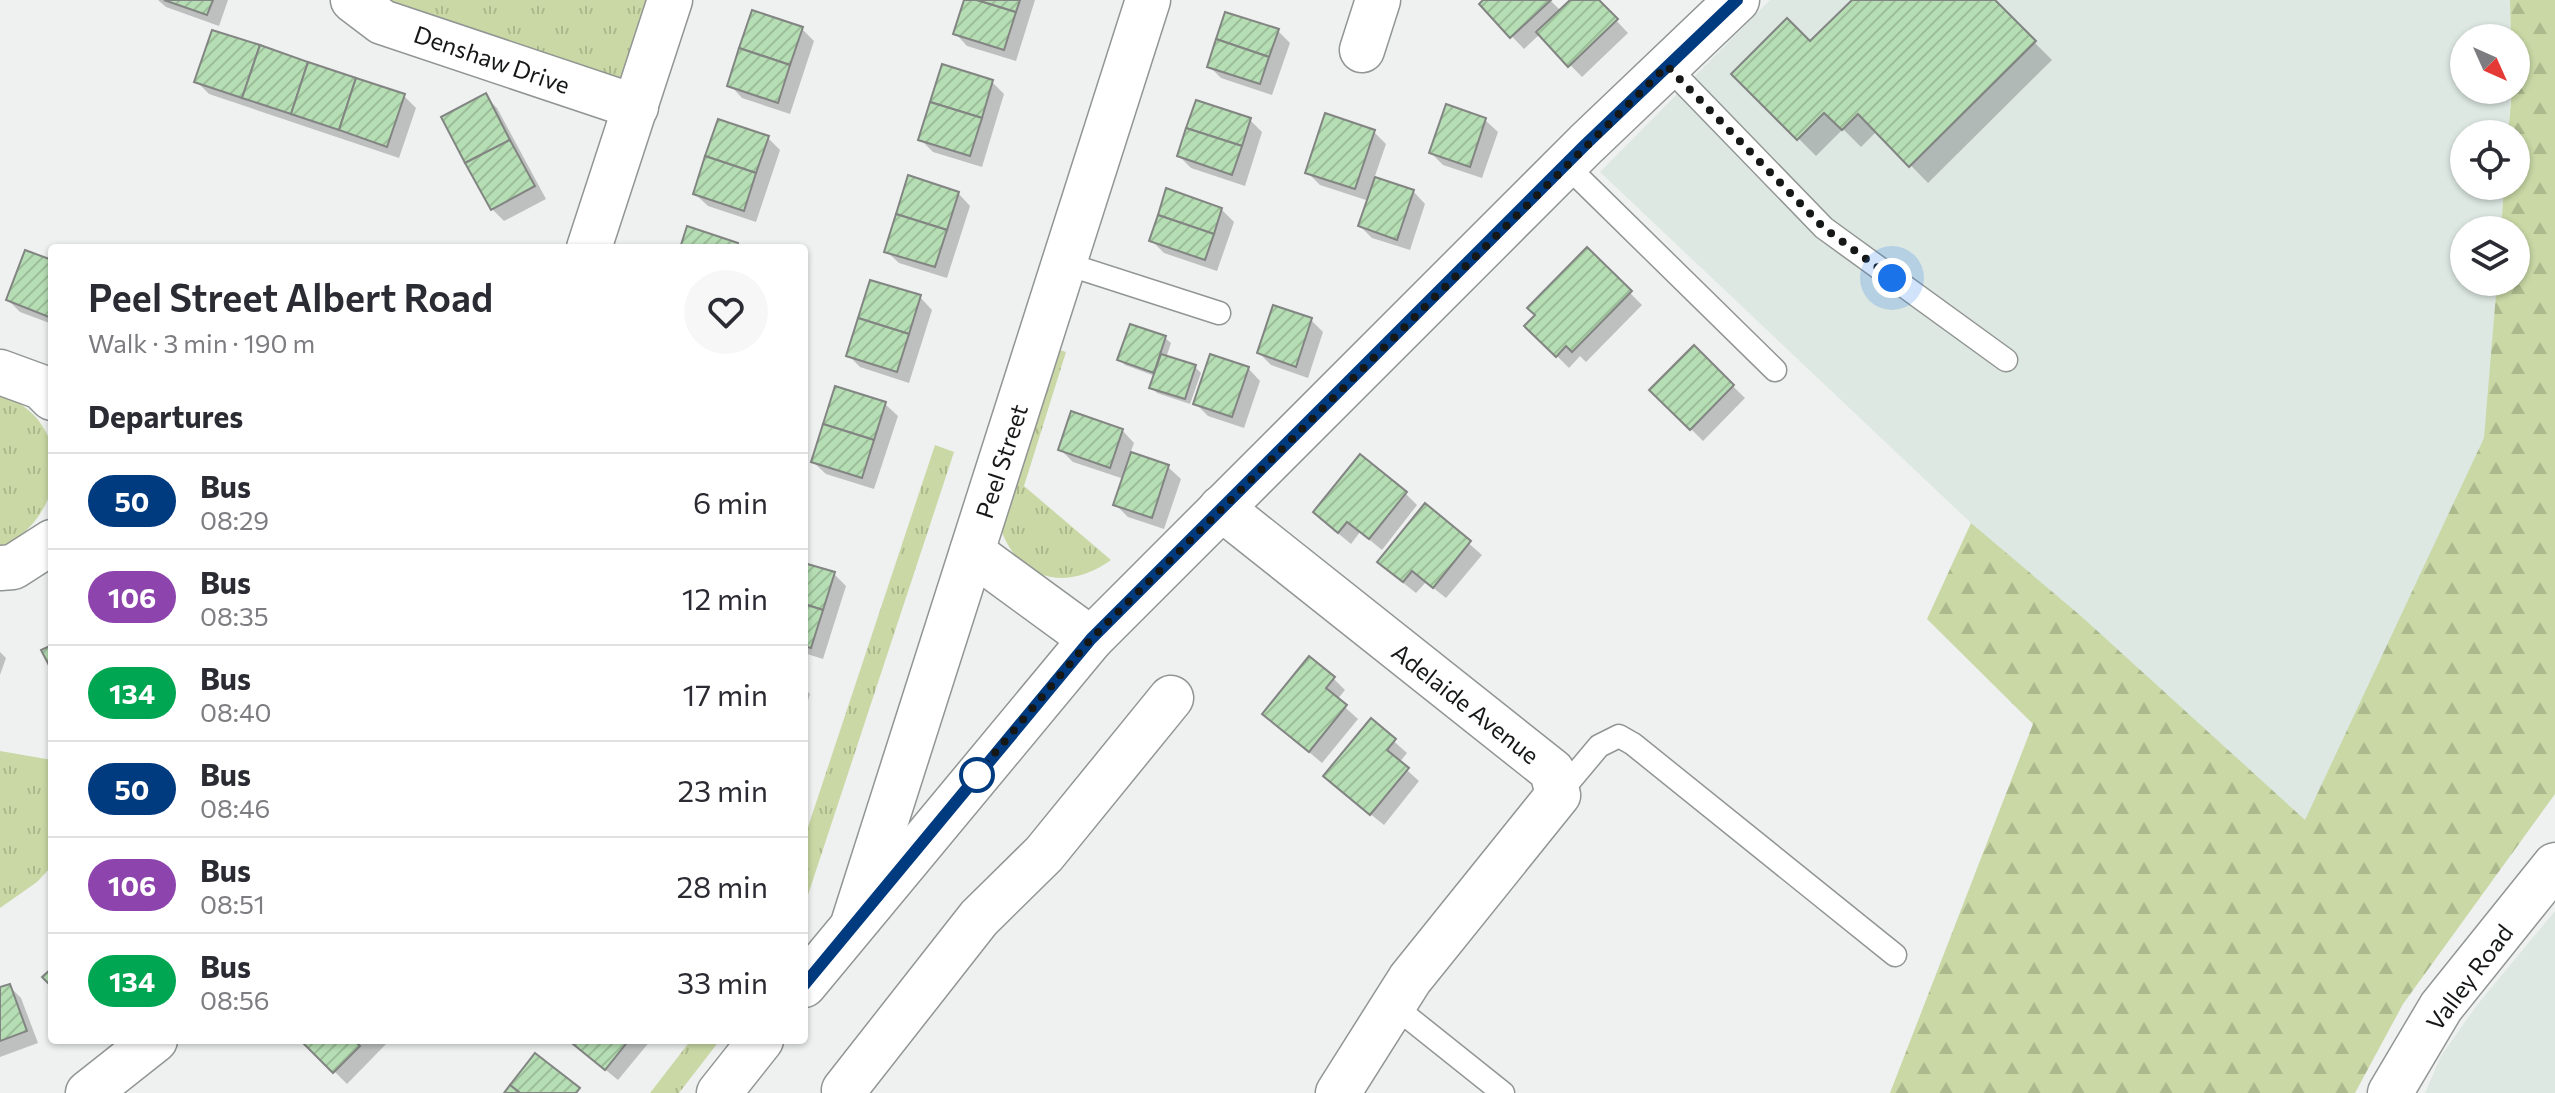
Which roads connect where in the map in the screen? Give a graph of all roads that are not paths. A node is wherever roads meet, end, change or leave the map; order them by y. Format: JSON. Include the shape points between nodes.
{"nodes":[{"id":1,"x":353,"y":0,"type":"edge"},
{"id":2,"x":670,"y":0,"type":"edge"},
{"id":3,"x":1148,"y":0,"type":"edge"},
{"id":4,"x":1378,"y":0,"type":"edge"},
{"id":5,"x":1737,"y":0,"type":"edge"},
{"id":6,"x":1362,"y":50,"type":"dead end"},
{"id":7,"x":1667,"y":66,"type":"junction"},
{"id":8,"x":636,"y":107,"type":"junction"},
{"id":9,"x":1565,"y":164,"type":"junction"},
{"id":10,"x":590,"y":244,"type":"edge"},
{"id":11,"x":1064,"y":263,"type":"junction"},
{"id":12,"x":1219,"y":313,"type":"dead end"},
{"id":13,"x":2006,"y":360,"type":"dead end"},
{"id":14,"x":1775,"y":370,"type":"dead end"},
{"id":15,"x":0,"y":372,"type":"edge"},
{"id":16,"x":48,"y":394,"type":"edge"},
{"id":17,"x":1221,"y":508,"type":"junction"},
{"id":18,"x":48,"y":545,"type":"edge"},
{"id":19,"x":972,"y":552,"type":"junction"},
{"id":20,"x":0,"y":568,"type":"edge"},
{"id":21,"x":1091,"y":639,"type":"junction"},
{"id":22,"x":1171,"y":698,"type":"dead end"},
{"id":23,"x":1558,"y":795,"type":"junction"},
{"id":24,"x":2555,"y":865,"type":"edge"},
{"id":25,"x":854,"y":921,"type":"junction"},
{"id":26,"x":1895,"y":955,"type":"dead end"},
{"id":27,"x":808,"y":980,"type":"edge"},
{"id":28,"x":1394,"y":1006,"type":"junction"},
{"id":29,"x":150,"y":1044,"type":"edge"},
{"id":30,"x":758,"y":1044,"type":"edge"},
{"id":31,"x":844,"y":1092,"type":"edge"},
{"id":32,"x":88,"y":1093,"type":"edge"},
{"id":33,"x":719,"y":1093,"type":"edge"},
{"id":34,"x":1338,"y":1093,"type":"edge"},
{"id":35,"x":1503,"y":1093,"type":"edge"},
{"id":36,"x":2390,"y":1093,"type":"edge"}],
"edges":[{"from":1,"to":8,"type":"street","name":"Denshaw Drive","via":[[382,22]]},
{"from":2,"to":8,"type":"street"},
{"from":3,"to":11,"type":"street","name":"Peel Street"},
{"from":4,"to":6,"type":"street"},
{"from":5,"to":7,"type":"street"},
{"from":7,"to":9,"type":"street"},
{"from":7,"to":13,"type":"lane","via":[[1824,228]]},
{"from":8,"to":10,"type":"street"},
{"from":9,"to":14,"type":"lane"},
{"from":9,"to":17,"type":"street"},
{"from":11,"to":12,"type":"lane"},
{"from":11,"to":19,"type":"street","name":"Peel Street"},
{"from":15,"to":16,"type":"street"},
{"from":17,"to":21,"type":"street"},
{"from":17,"to":23,"type":"street","name":"Adelaide Avenue","via":[[1552,771]]},
{"from":18,"to":20,"type":"street","via":[[13,567]]},
{"from":19,"to":21,"type":"street"},
{"from":19,"to":25,"type":"street","name":"Peel Street"},
{"from":21,"to":25,"type":"street"},
{"from":22,"to":31,"type":"street","via":[[1044,854],[979,918]]},
{"from":23,"to":26,"type":"lane","via":[[1599,746],[1619,736]]},
{"from":23,"to":28,"type":"street"},
{"from":24,"to":36,"type":"street","name":"Valley Road","via":[[2441,1007]]},
{"from":25,"to":27,"type":"street"},
{"from":28,"to":34,"type":"street"},
{"from":28,"to":35,"type":"lane"},
{"from":29,"to":32,"type":"street"},
{"from":30,"to":33,"type":"street"}]}
